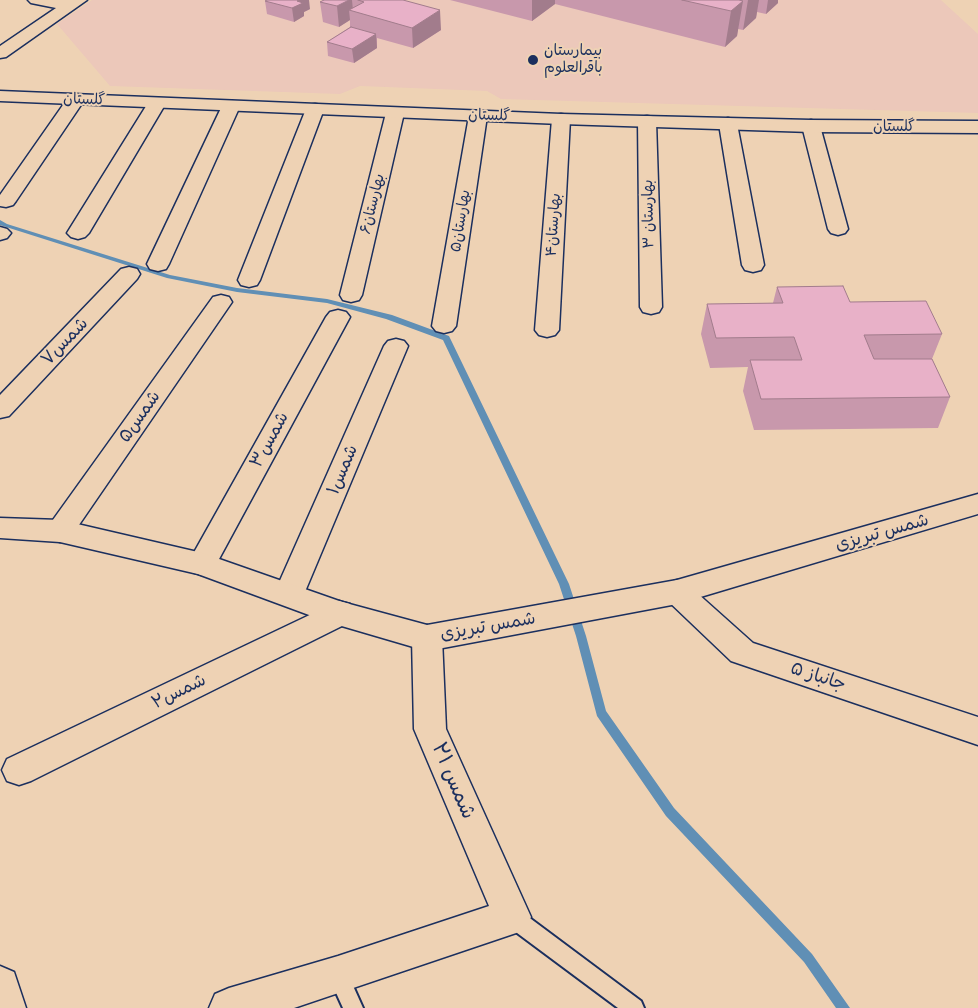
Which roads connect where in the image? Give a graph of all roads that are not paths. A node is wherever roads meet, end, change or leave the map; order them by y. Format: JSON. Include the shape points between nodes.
{"nodes":[{"id":1,"x":36,"y":0,"type":"edge"},
{"id":2,"x":74,"y":3,"type":"edge"},
{"id":3,"x":0,"y":54,"type":"edge"},
{"id":4,"x":0,"y":96,"type":"edge"},
{"id":5,"x":76,"y":100,"type":"junction"},
{"id":6,"x":157,"y":103,"type":"junction"},
{"id":7,"x":231,"y":106,"type":"junction"},
{"id":8,"x":315,"y":109,"type":"junction"},
{"id":9,"x":395,"y":113,"type":"junction"},
{"id":10,"x":478,"y":116,"type":"junction"},
{"id":11,"x":561,"y":119,"type":"junction"},
{"id":12,"x":647,"y":121,"type":"junction"},
{"id":13,"x":728,"y":124,"type":"junction"},
{"id":14,"x":811,"y":126,"type":"junction"},
{"id":15,"x":978,"y":127,"type":"edge"},
{"id":16,"x":6,"y":201,"type":"dead end"},
{"id":17,"x":838,"y":230,"type":"dead end"},
{"id":18,"x":78,"y":233,"type":"dead end"},
{"id":19,"x":158,"y":264,"type":"dead end"},
{"id":20,"x":753,"y":265,"type":"dead end"},
{"id":21,"x":129,"y":274,"type":"dead end"},
{"id":22,"x":249,"y":280,"type":"dead end"},
{"id":23,"x":350,"y":295,"type":"dead end"},
{"id":24,"x":221,"y":302,"type":"dead end"},
{"id":25,"x":651,"y":307,"type":"dead end"},
{"id":26,"x":338,"y":317,"type":"dead end"},
{"id":27,"x":444,"y":326,"type":"dead end"},
{"id":28,"x":547,"y":330,"type":"dead end"},
{"id":29,"x":396,"y":346,"type":"dead end"},
{"id":30,"x":0,"y":410,"type":"edge"},
{"id":31,"x":976,"y":506,"type":"edge"},
{"id":32,"x":0,"y":528,"type":"edge"},
{"id":33,"x":60,"y":531,"type":"junction"},
{"id":34,"x":202,"y":564,"type":"junction"},
{"id":35,"x":676,"y":592,"type":"junction"},
{"id":36,"x":289,"y":594,"type":"junction"},
{"id":37,"x":338,"y":613,"type":"junction"},
{"id":38,"x":427,"y":638,"type":"junction"},
{"id":39,"x":978,"y":731,"type":"edge"},
{"id":40,"x":19,"y":770,"type":"dead end"},
{"id":41,"x":512,"y":917,"type":"junction"},
{"id":42,"x":0,"y":986,"type":"edge"},
{"id":43,"x":345,"y":992,"type":"edge"},
{"id":44,"x":6,"y":1008,"type":"edge"},
{"id":45,"x":229,"y":1008,"type":"edge"},
{"id":46,"x":634,"y":1008,"type":"edge"}],
"edges":[{"from":1,"to":2,"type":"street"},
{"from":2,"to":3,"type":"street"},
{"from":4,"to":5,"type":"street","name":"گلستان"},
{"from":5,"to":6,"type":"street","name":"گلستان"},
{"from":5,"to":16,"type":"street"},
{"from":6,"to":7,"type":"street","name":"گلستان"},
{"from":6,"to":18,"type":"street"},
{"from":7,"to":8,"type":"street","name":"گلستان"},
{"from":7,"to":19,"type":"street"},
{"from":8,"to":9,"type":"street","name":"گلستان"},
{"from":8,"to":22,"type":"street"},
{"from":9,"to":10,"type":"street","name":"گلستان"},
{"from":9,"to":23,"type":"street","name":"بهارستان۶"},
{"from":10,"to":11,"type":"street","name":"گلستان"},
{"from":10,"to":27,"type":"street","name":"بهارستان۵"},
{"from":11,"to":12,"type":"street","name":"گلستان"},
{"from":11,"to":28,"type":"street","name":"بهارستان۴"},
{"from":12,"to":13,"type":"street","name":"گلستان"},
{"from":12,"to":25,"type":"street","name":"بهارستان ۳"},
{"from":13,"to":14,"type":"street","name":"گلستان"},
{"from":13,"to":20,"type":"street"},
{"from":14,"to":15,"type":"street","name":"گلستان"},
{"from":14,"to":17,"type":"street"},
{"from":21,"to":30,"type":"street","name":"شمس۷"},
{"from":24,"to":33,"type":"street","name":"شمس۵"},
{"from":26,"to":34,"type":"street","name":"شمس۳"},
{"from":29,"to":36,"type":"street","name":"شمس۱"},
{"from":31,"to":35,"type":"street","name":"شمس تبریزی"},
{"from":32,"to":33,"type":"street","name":"شمس تبریزی"},
{"from":33,"to":34,"type":"street","name":"شمس تبریزی"},
{"from":34,"to":36,"type":"street","name":"شمس تبریزی"},
{"from":35,"to":38,"type":"street","name":"شمس تبریزی"},
{"from":35,"to":39,"type":"street","name":"جانباز ۵","via":[[742,652]]},
{"from":36,"to":37,"type":"street","name":"شمس تبریزی"},
{"from":37,"to":38,"type":"street","name":"شمس تبریزی"},
{"from":37,"to":40,"type":"street","name":"شمس۲"},
{"from":38,"to":41,"type":"street","name":"شمس ۲۱","via":[[430,729]]},
{"from":41,"to":43,"type":"street"},
{"from":41,"to":46,"type":"lane"},
{"from":42,"to":44,"type":"street"},
{"from":43,"to":45,"type":"street"}]}
